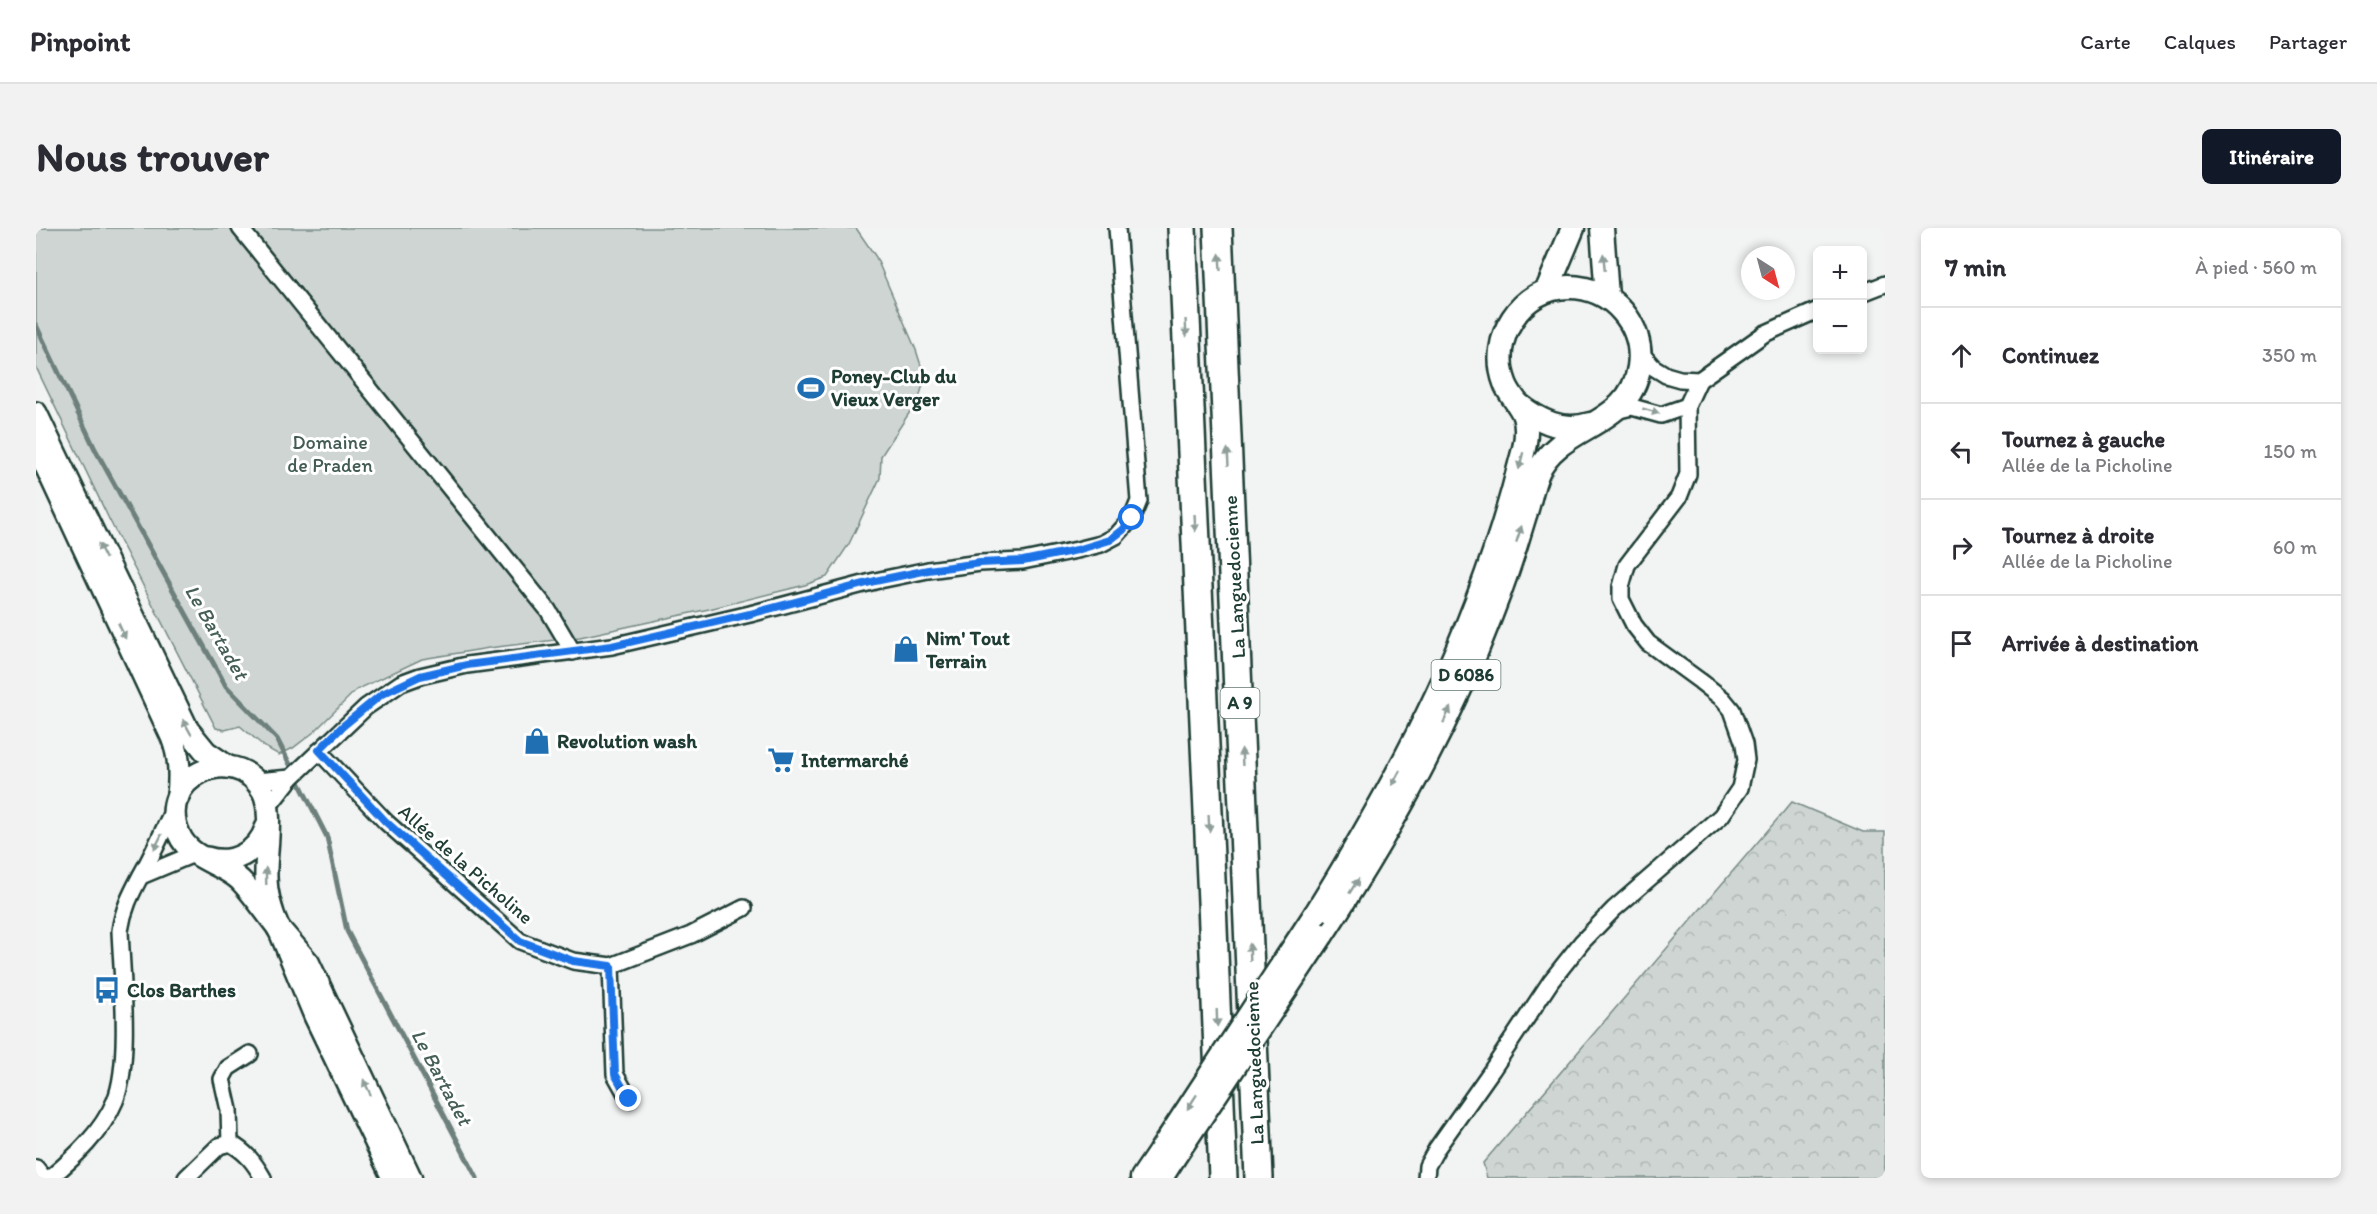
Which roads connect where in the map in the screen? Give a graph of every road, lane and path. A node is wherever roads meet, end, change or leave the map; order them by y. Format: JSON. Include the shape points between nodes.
{"nodes":[{"id":1,"x":240,"y":228,"type":"edge"},
{"id":2,"x":1117,"y":228,"type":"edge"},
{"id":3,"x":1182,"y":228,"type":"edge"},
{"id":4,"x":1218,"y":228,"type":"edge"},
{"id":5,"x":1573,"y":228,"type":"edge"},
{"id":6,"x":1602,"y":228,"type":"edge"},
{"id":7,"x":1885,"y":284,"type":"edge"},
{"id":8,"x":1547,"y":290,"type":"junction"},
{"id":9,"x":1867,"y":291,"type":"edge"},
{"id":10,"x":1607,"y":297,"type":"junction"},
{"id":11,"x":1813,"y":312,"type":"edge"},
{"id":12,"x":1640,"y":352,"type":"junction"},
{"id":13,"x":1700,"y":380,"type":"junction"},
{"id":14,"x":1518,"y":404,"type":"junction"},
{"id":15,"x":1687,"y":406,"type":"junction"},
{"id":16,"x":36,"y":412,"type":"edge"},
{"id":17,"x":1607,"y":416,"type":"junction"},
{"id":18,"x":36,"y":445,"type":"edge"},
{"id":19,"x":573,"y":652,"type":"junction"},
{"id":20,"x":319,"y":750,"type":"junction"},
{"id":21,"x":228,"y":767,"type":"junction"},
{"id":22,"x":291,"y":778,"type":"junction"},
{"id":23,"x":255,"y":781,"type":"junction"},
{"id":24,"x":176,"y":802,"type":"junction"},
{"id":25,"x":268,"y":814,"type":"junction"},
{"id":26,"x":198,"y":855,"type":"junction"},
{"id":27,"x":141,"y":876,"type":"junction"},
{"id":28,"x":744,"y":908,"type":"dead end"},
{"id":29,"x":279,"y":929,"type":"junction"},
{"id":30,"x":611,"y":966,"type":"junction"},
{"id":31,"x":250,"y":1053,"type":"dead end"},
{"id":32,"x":629,"y":1099,"type":"dead end"},
{"id":33,"x":230,"y":1143,"type":"junction"},
{"id":34,"x":1166,"y":1156,"type":"junction"},
{"id":35,"x":36,"y":1168,"type":"edge"},
{"id":36,"x":44,"y":1178,"type":"edge"},
{"id":37,"x":50,"y":1178,"type":"edge"},
{"id":38,"x":186,"y":1178,"type":"edge"},
{"id":39,"x":263,"y":1178,"type":"edge"},
{"id":40,"x":393,"y":1178,"type":"edge"},
{"id":41,"x":410,"y":1178,"type":"edge"},
{"id":42,"x":1142,"y":1178,"type":"edge"},
{"id":43,"x":1161,"y":1178,"type":"edge"},
{"id":44,"x":1222,"y":1178,"type":"edge"},
{"id":45,"x":1259,"y":1178,"type":"edge"},
{"id":46,"x":1426,"y":1178,"type":"edge"}],
"edges":[{"from":1,"to":19,"type":"street","via":[[548,610]]},
{"from":2,"to":19,"type":"street","via":[[1139,501],[1132,518],[1116,536],[1091,547],[1023,561],[980,563],[875,581],[687,629]]},
{"from":3,"to":44,"type":"highway","name":"La Languedocienne","number":"A 9","one_way":true},
{"from":45,"to":4,"type":"highway","name":"La Languedocienne","number":"A 9","one_way":true},
{"from":5,"to":8,"type":"main road"},
{"from":10,"to":6,"type":"main road","one_way":true},
{"from":7,"to":9,"type":"street"},
{"from":8,"to":10,"type":"main road","via":[[1588,289]]},
{"from":8,"to":14,"type":"main road","via":[[1511,318],[1502,340],[1500,363],[1506,385]]},
{"from":10,"to":12,"type":"main road","via":[[1630,321]]},
{"from":11,"to":13,"type":"street","via":[[1764,334]]},
{"from":12,"to":13,"type":"street","via":[[1666,375]]},
{"from":12,"to":17,"type":"main road","via":[[1634,385],[1626,399]]},
{"from":13,"to":15,"type":"street"},
{"from":14,"to":17,"type":"main road","via":[[1549,424],[1568,427],[1584,426]]},
{"from":14,"to":34,"type":"main road","number":"D 6086","one_way":true,"bridge":true,"via":[[1525,423],[1521,462],[1470,622],[1450,669],[1382,805]]},
{"from":17,"to":15,"type":"street","one_way":true,"via":[[1623,408],[1661,415]]},
{"from":15,"to":46,"type":"street","via":[[1688,474],[1679,497],[1627,565],[1621,599],[1648,643],[1732,710],[1746,760],[1740,788],[1722,816],[1614,909],[1551,981],[1437,1148]]},
{"from":21,"to":16,"type":"main road","one_way":true,"via":[[206,752],[189,730]]},
{"from":34,"to":17,"type":"main road","number":"D 6086","one_way":true,"bridge":true,"via":[[1322,935],[1380,842],[1444,722],[1491,617],[1538,471],[1558,446]]},
{"from":18,"to":24,"type":"main road","one_way":true,"via":[[172,737],[180,769]]},
{"from":19,"to":20,"type":"street","via":[[467,665],[420,676],[382,694]]},
{"from":20,"to":22,"type":"street"},
{"from":20,"to":30,"type":"street","name":"Allée de la Picholine","via":[[386,822],[520,941],[573,961]]},
{"from":21,"to":23,"type":"main road"},
{"from":21,"to":24,"type":"main road","via":[[199,772],[187,781]]},
{"from":22,"to":23,"type":"street"},
{"from":22,"to":25,"type":"street"},
{"from":23,"to":25,"type":"main road","via":[[263,793]]},
{"from":24,"to":26,"type":"main road","via":[[174,822],[179,836]]},
{"from":24,"to":27,"type":"street","one_way":true},
{"from":25,"to":26,"type":"main road","via":[[263,835],[243,856],[221,861]]},
{"from":29,"to":25,"type":"main road","one_way":true,"via":[[266,886]]},
{"from":26,"to":27,"type":"street"},
{"from":26,"to":29,"type":"main road","via":[[240,880]]},
{"from":27,"to":37,"type":"street","via":[[132,889],[120,931],[123,1047],[115,1100],[87,1144]]},
{"from":28,"to":30,"type":"street","name":"Allée de la Picholine","via":[[691,935]]},
{"from":29,"to":40,"type":"main road","via":[[315,1016]]},
{"from":41,"to":29,"type":"main road","one_way":true,"via":[[309,963]]},
{"from":30,"to":32,"type":"street","via":[[615,1074]]},
{"from":31,"to":33,"type":"street","via":[[228,1068],[222,1079],[229,1110]]},
{"from":33,"to":38,"type":"street","via":[[219,1146]]},
{"from":33,"to":39,"type":"street","via":[[244,1151]]},
{"from":34,"to":42,"type":"main road","number":"D 6086"},
{"from":34,"to":43,"type":"main road","number":"D 6086"},
{"from":35,"to":36,"type":"street"}]}
